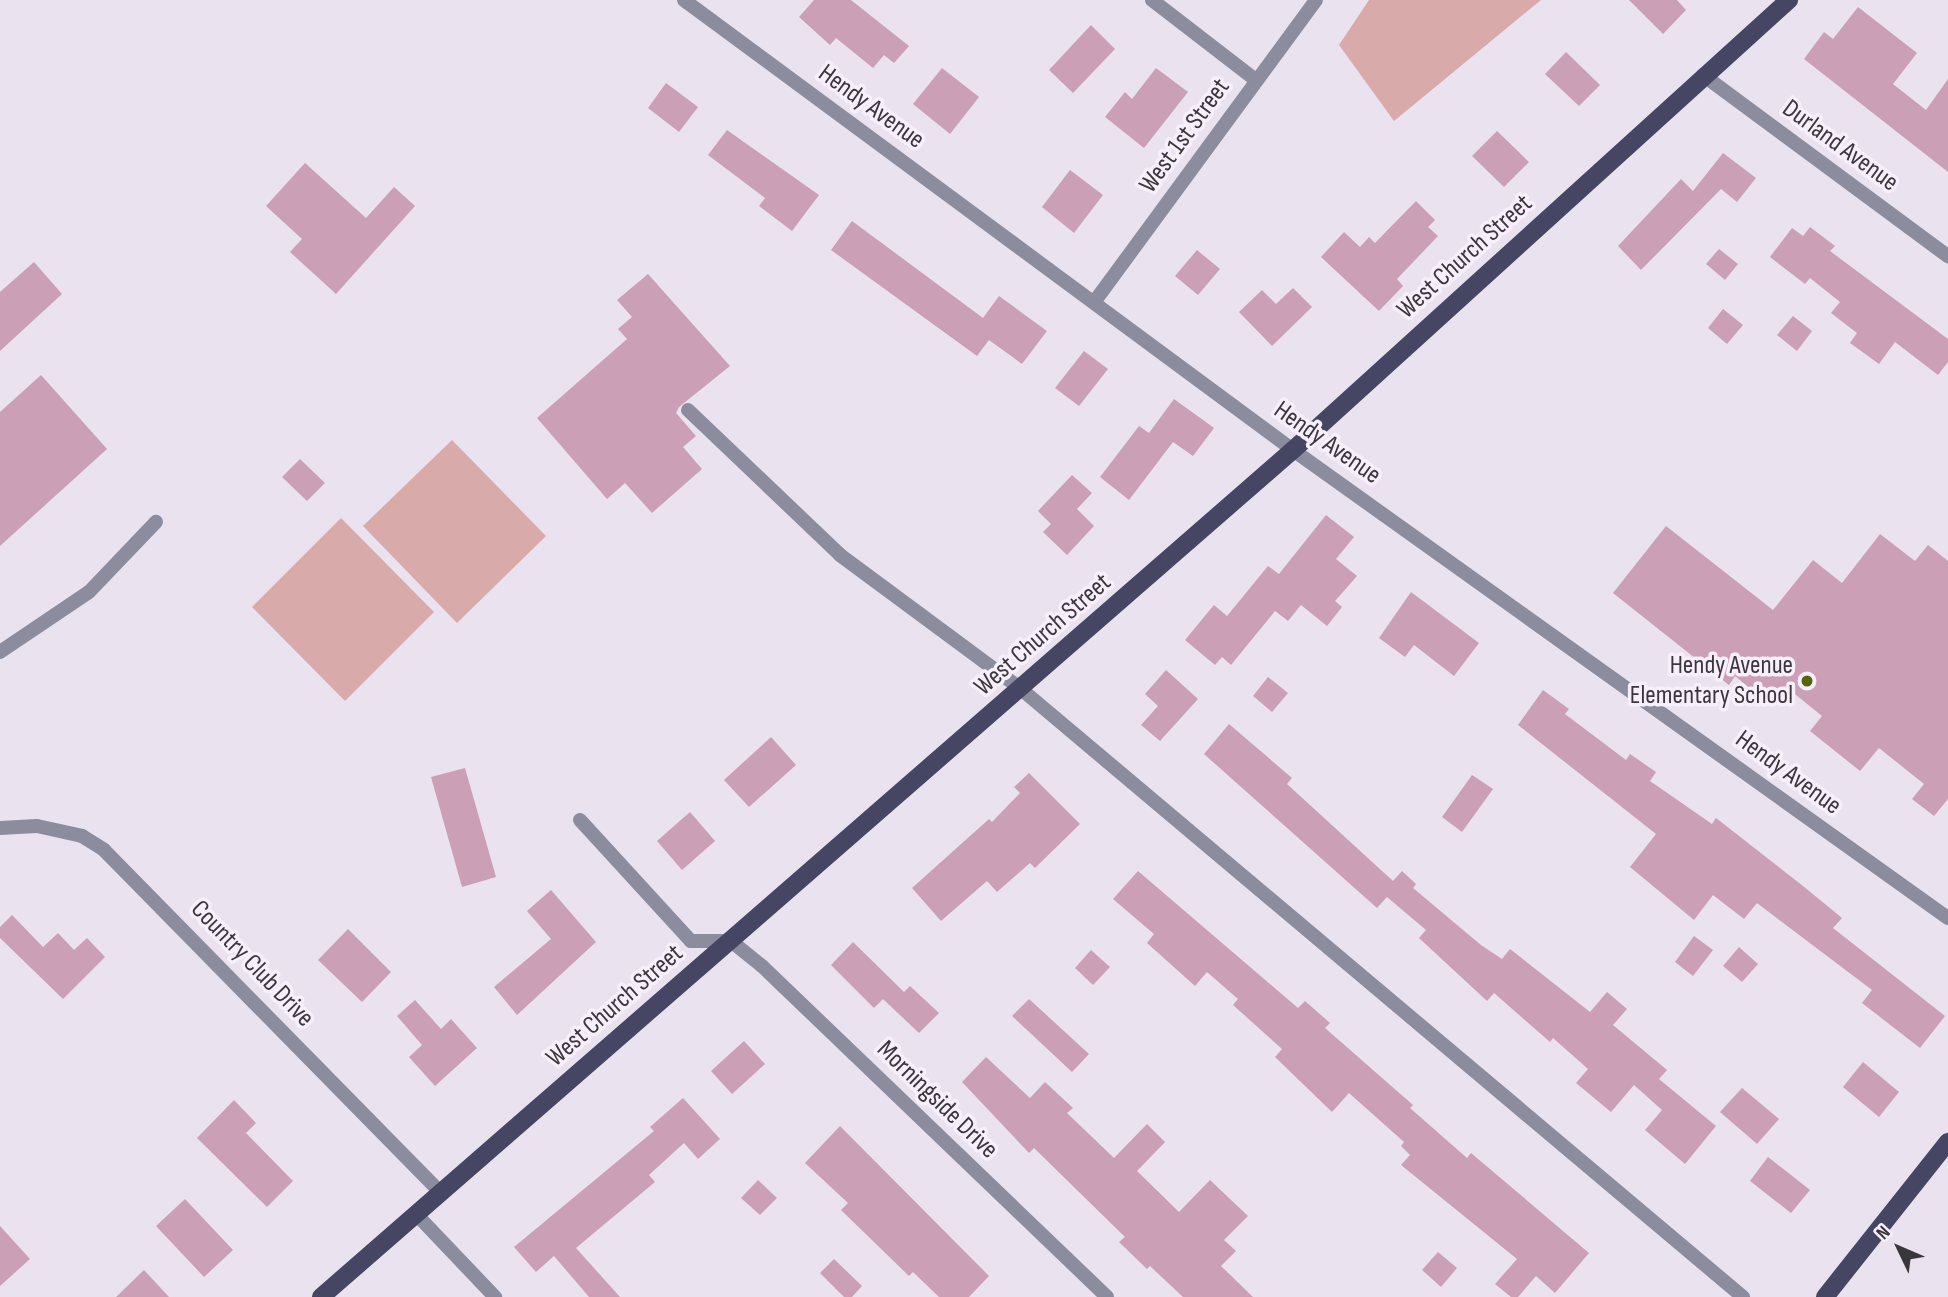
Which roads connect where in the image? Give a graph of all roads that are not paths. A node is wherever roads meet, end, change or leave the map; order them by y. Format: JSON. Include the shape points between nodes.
{"nodes":[{"id":1,"x":684,"y":0,"type":"edge"},
{"id":2,"x":1152,"y":0,"type":"edge"},
{"id":3,"x":1317,"y":0,"type":"edge"},
{"id":4,"x":1789,"y":0,"type":"edge"},
{"id":5,"x":1703,"y":75,"type":"junction"},
{"id":6,"x":1256,"y":80,"type":"junction"},
{"id":7,"x":1948,"y":256,"type":"edge"},
{"id":8,"x":1095,"y":301,"type":"junction"},
{"id":9,"x":688,"y":410,"type":"dead end"},
{"id":10,"x":1293,"y":450,"type":"junction"},
{"id":11,"x":156,"y":522,"type":"dead end"},
{"id":12,"x":0,"y":652,"type":"edge"},
{"id":13,"x":1021,"y":690,"type":"junction"},
{"id":14,"x":580,"y":820,"type":"dead end"},
{"id":15,"x":0,"y":828,"type":"edge"},
{"id":16,"x":1948,"y":918,"type":"edge"},
{"id":17,"x":732,"y":941,"type":"junction"},
{"id":18,"x":1948,"y":1142,"type":"edge"},
{"id":19,"x":440,"y":1192,"type":"junction"},
{"id":20,"x":416,"y":1214,"type":"junction"},
{"id":21,"x":321,"y":1297,"type":"edge"},
{"id":22,"x":495,"y":1297,"type":"edge"},
{"id":23,"x":1107,"y":1297,"type":"edge"},
{"id":24,"x":1743,"y":1297,"type":"edge"},
{"id":25,"x":1826,"y":1297,"type":"edge"}],
"edges":[{"from":1,"to":8,"type":"street","name":"Hendy Avenue"},
{"from":2,"to":6,"type":"street"},
{"from":3,"to":6,"type":"street","name":"West 1st Street"},
{"from":4,"to":5,"type":"main road","name":"West Church Street"},
{"from":5,"to":7,"type":"street","name":"Durland Avenue"},
{"from":5,"to":10,"type":"main road","name":"West Church Street"},
{"from":6,"to":8,"type":"street","name":"West 1st Street"},
{"from":8,"to":10,"type":"street","name":"Hendy Avenue"},
{"from":9,"to":13,"type":"street","via":[[840,555]]},
{"from":10,"to":13,"type":"main road","name":"West Church Street"},
{"from":10,"to":16,"type":"street","name":"Hendy Avenue"},
{"from":11,"to":12,"type":"street","via":[[89,592]]},
{"from":13,"to":17,"type":"main road","name":"West Church Street"},
{"from":13,"to":24,"type":"street"},
{"from":14,"to":17,"type":"street","via":[[691,941]]},
{"from":15,"to":19,"type":"street","name":"Country Club Drive","via":[[37,826],[71,833],[104,850]]},
{"from":17,"to":19,"type":"main road","name":"West Church Street"},
{"from":17,"to":23,"type":"street","name":"Morningside Drive"},
{"from":18,"to":25,"type":"main road"},
{"from":19,"to":20,"type":"main road","name":"West Church Street"},
{"from":20,"to":21,"type":"main road","name":"West Church Street"},
{"from":20,"to":22,"type":"street"}]}
